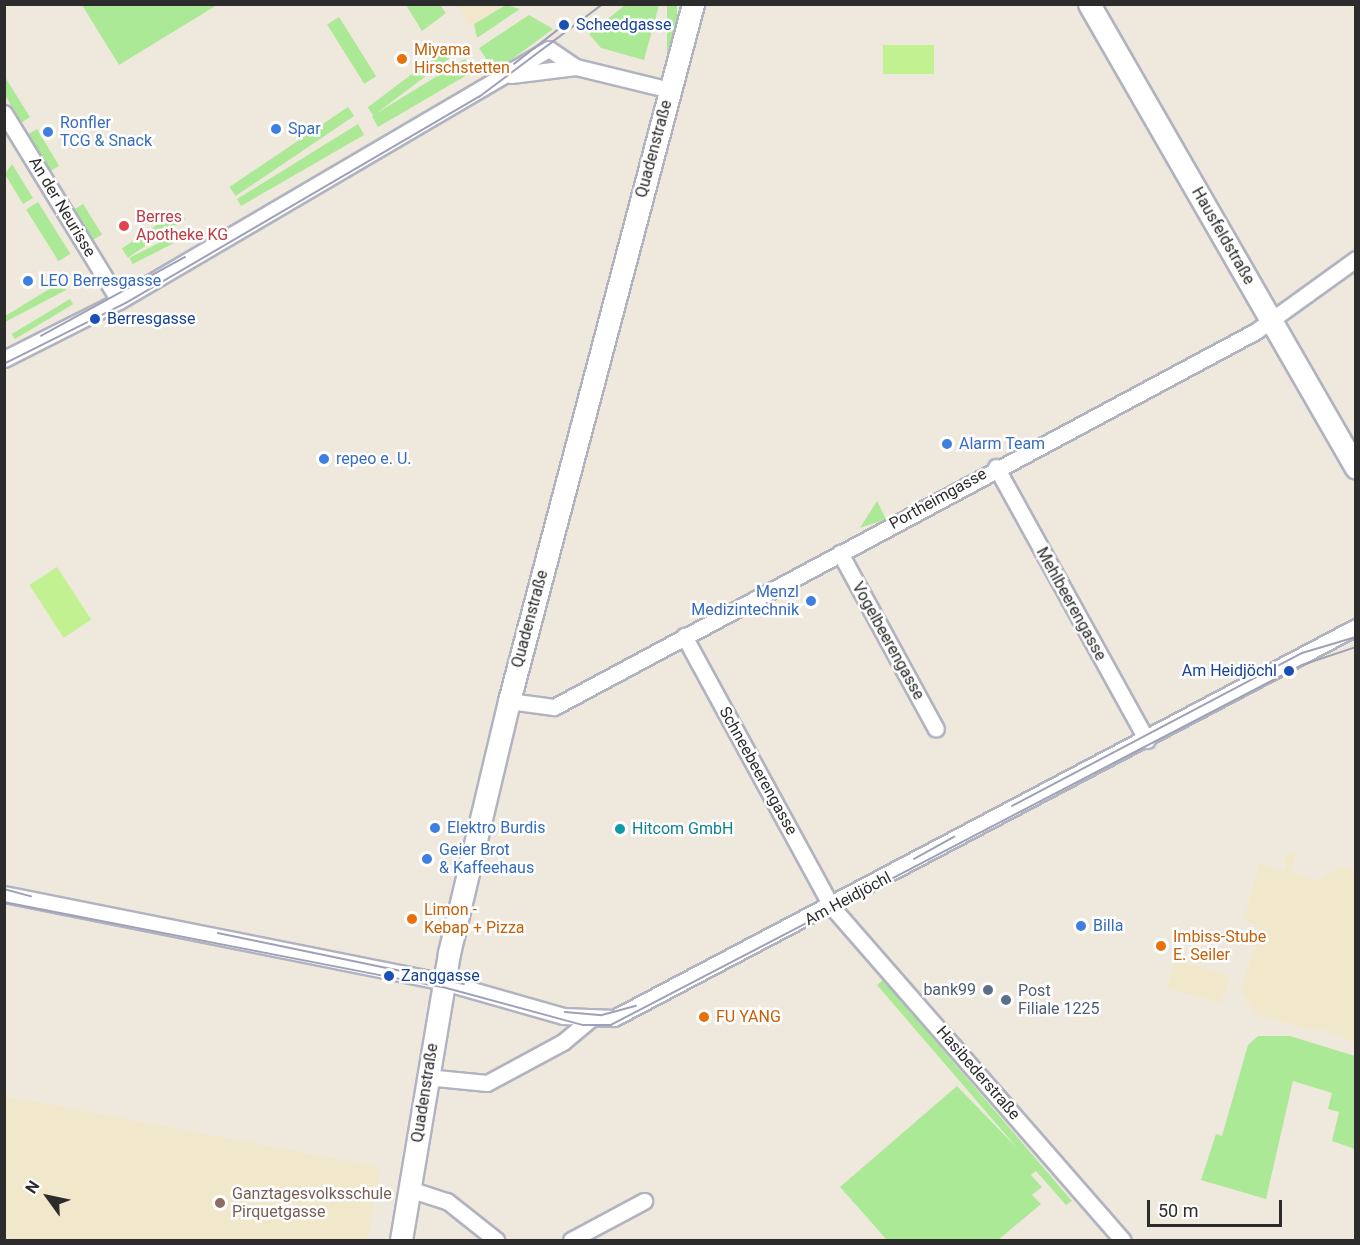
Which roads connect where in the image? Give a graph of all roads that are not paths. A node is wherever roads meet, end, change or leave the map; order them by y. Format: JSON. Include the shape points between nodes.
{"nodes":[{"id":1,"x":693,"y":4,"type":"edge"},
{"id":2,"x":1089,"y":4,"type":"edge"},
{"id":3,"x":576,"y":67,"type":"junction"},
{"id":4,"x":508,"y":75,"type":"junction"},
{"id":5,"x":670,"y":90,"type":"junction"},
{"id":6,"x":4,"y":113,"type":"edge"},
{"id":7,"x":1356,"y":259,"type":"edge"},
{"id":8,"x":119,"y":300,"type":"junction"},
{"id":9,"x":1272,"y":321,"type":"junction"},
{"id":10,"x":4,"y":359,"type":"edge"},
{"id":11,"x":996,"y":467,"type":"junction"},
{"id":12,"x":1356,"y":468,"type":"edge"},
{"id":13,"x":840,"y":553,"type":"junction"},
{"id":14,"x":1356,"y":627,"type":"edge"},
{"id":15,"x":684,"y":636,"type":"junction"},
{"id":16,"x":509,"y":701,"type":"junction"},
{"id":17,"x":936,"y":729,"type":"dead end"},
{"id":18,"x":1147,"y":740,"type":"junction"},
{"id":19,"x":4,"y":894,"type":"edge"},
{"id":20,"x":832,"y":907,"type":"junction"},
{"id":21,"x":444,"y":982,"type":"junction"},
{"id":22,"x":589,"y":1020,"type":"junction"},
{"id":23,"x":426,"y":1077,"type":"junction"},
{"id":24,"x":409,"y":1189,"type":"junction"},
{"id":25,"x":644,"y":1201,"type":"dead end"},
{"id":26,"x":401,"y":1240,"type":"edge"},
{"id":27,"x":496,"y":1240,"type":"edge"},
{"id":28,"x":571,"y":1240,"type":"edge"},
{"id":29,"x":1123,"y":1240,"type":"edge"}],
"edges":[{"from":1,"to":5,"type":"street","name":"Quadenstraße"},
{"from":2,"to":9,"type":"street","name":"Hausfeldstraße"},
{"from":3,"to":4,"type":"street"},
{"from":3,"to":4,"type":"street","via":[[549,50]]},
{"from":3,"to":5,"type":"street"},
{"from":4,"to":8,"type":"street"},
{"from":5,"to":16,"type":"street","name":"Quadenstraße"},
{"from":6,"to":8,"type":"street","name":"An der Neurisse"},
{"from":7,"to":9,"type":"street","name":"Portheimgasse"},
{"from":8,"to":10,"type":"street"},
{"from":9,"to":11,"type":"street","name":"Portheimgasse"},
{"from":9,"to":12,"type":"street","name":"Hausfeldstraße"},
{"from":11,"to":13,"type":"street","name":"Portheimgasse"},
{"from":11,"to":18,"type":"street","name":"Mehlbeerengasse"},
{"from":13,"to":15,"type":"street","name":"Portheimgasse"},
{"from":13,"to":17,"type":"street","name":"Vogelbeerengasse"},
{"from":14,"to":18,"type":"street","name":"Am Heidjöchl"},
{"from":15,"to":16,"type":"street","name":"Portheimgasse","via":[[555,707]]},
{"from":15,"to":20,"type":"street","name":"Schneebeerengasse"},
{"from":16,"to":21,"type":"street","name":"Quadenstraße"},
{"from":18,"to":20,"type":"street","name":"Am Heidjöchl"},
{"from":19,"to":21,"type":"street"},
{"from":20,"to":22,"type":"street","name":"Am Heidjöchl","via":[[629,1013]]},
{"from":20,"to":29,"type":"street","name":"Hasibederstraße"},
{"from":21,"to":22,"type":"street","name":"Am Heidjöchl"},
{"from":21,"to":23,"type":"street","name":"Quadenstraße"},
{"from":22,"to":23,"type":"street","via":[[563,1042],[487,1083]]},
{"from":23,"to":24,"type":"street","name":"Quadenstraße"},
{"from":24,"to":26,"type":"street","name":"Quadenstraße"},
{"from":24,"to":27,"type":"street","via":[[447,1201]]},
{"from":25,"to":28,"type":"street"}]}
